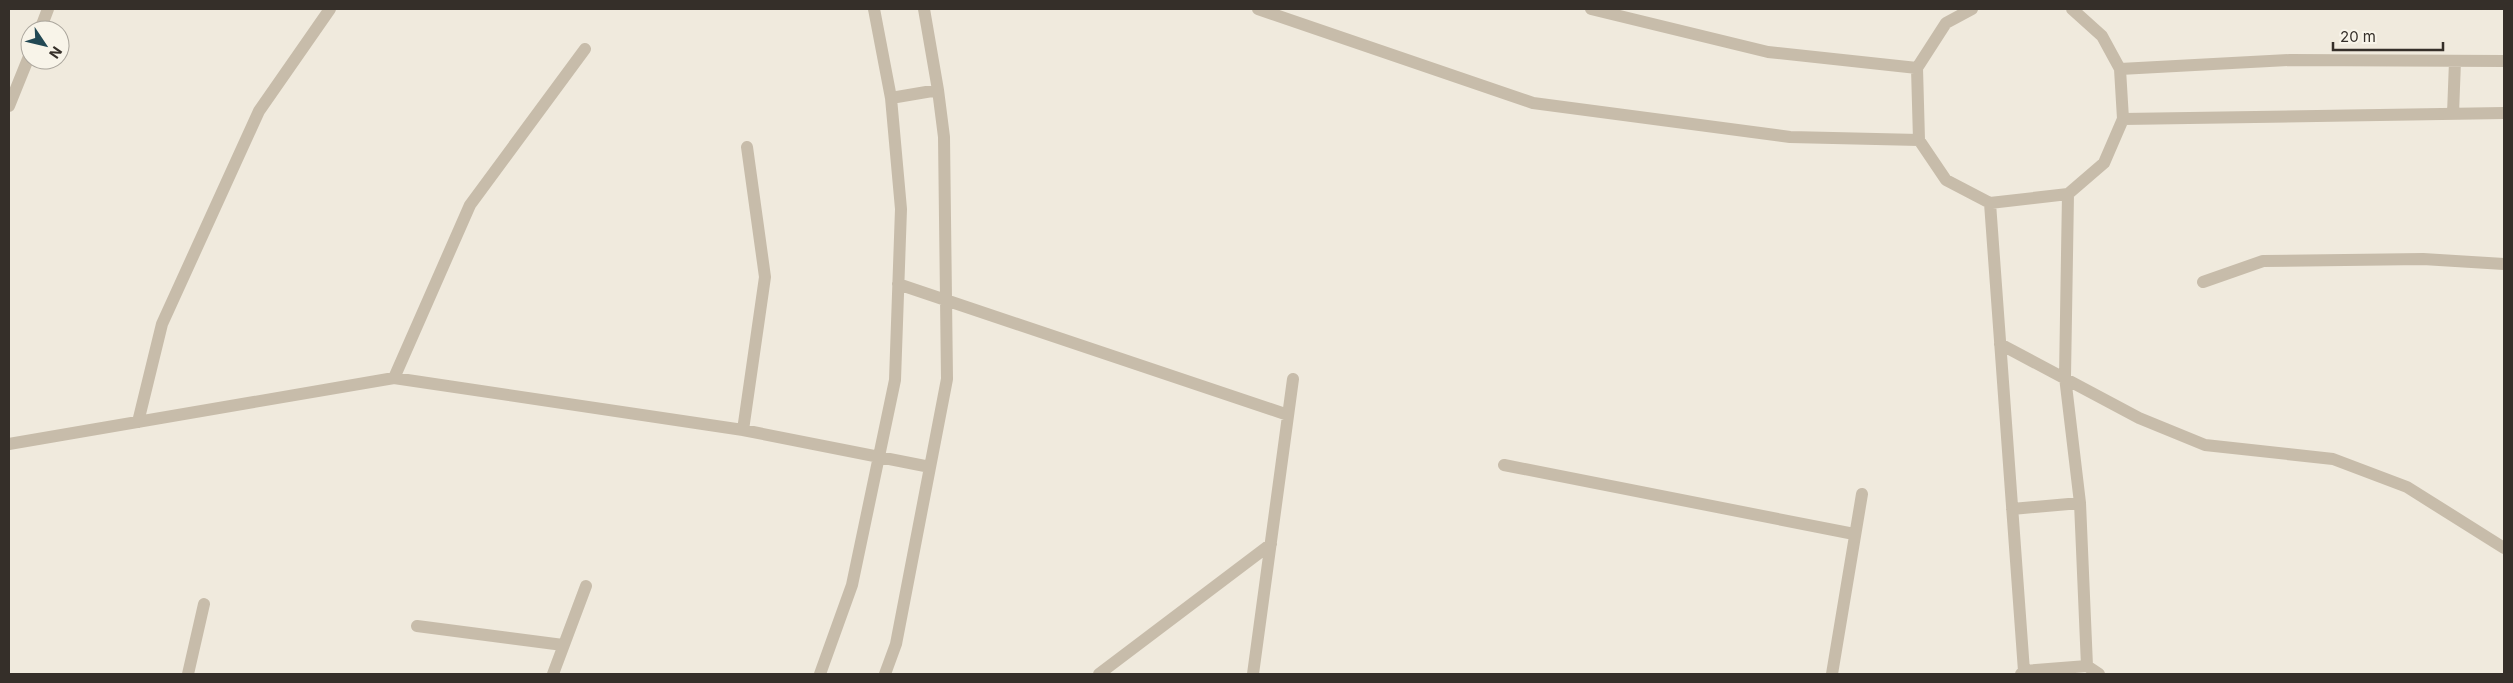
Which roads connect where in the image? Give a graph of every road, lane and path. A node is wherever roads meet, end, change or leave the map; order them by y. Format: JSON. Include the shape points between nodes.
{"nodes":[{"id":1,"x":330,"y":9,"type":"edge"},
{"id":2,"x":874,"y":9,"type":"edge"},
{"id":3,"x":924,"y":9,"type":"edge"},
{"id":4,"x":1258,"y":9,"type":"edge"},
{"id":5,"x":1592,"y":9,"type":"edge"},
{"id":6,"x":1972,"y":9,"type":"edge"},
{"id":7,"x":2074,"y":9,"type":"edge"},
{"id":8,"x":585,"y":49,"type":"dead end"},
{"id":9,"x":2455,"y":60,"type":"junction"},
{"id":10,"x":2504,"y":61,"type":"edge"},
{"id":11,"x":1917,"y":68,"type":"junction"},
{"id":12,"x":2120,"y":69,"type":"junction"},
{"id":13,"x":24,"y":70,"type":"edge"},
{"id":14,"x":938,"y":90,"type":"junction"},
{"id":15,"x":891,"y":98,"type":"junction"},
{"id":16,"x":9,"y":106,"type":"edge"},
{"id":17,"x":2504,"y":113,"type":"edge"},
{"id":18,"x":2453,"y":114,"type":"junction"},
{"id":19,"x":2123,"y":120,"type":"junction"},
{"id":20,"x":1919,"y":140,"type":"junction"},
{"id":21,"x":747,"y":146,"type":"dead end"},
{"id":22,"x":2068,"y":194,"type":"junction"},
{"id":23,"x":1990,"y":204,"type":"junction"},
{"id":24,"x":2504,"y":264,"type":"edge"},
{"id":25,"x":2203,"y":282,"type":"dead end"},
{"id":26,"x":898,"y":284,"type":"junction"},
{"id":27,"x":946,"y":300,"type":"junction"},
{"id":28,"x":2000,"y":344,"type":"junction"},
{"id":29,"x":2065,"y":377,"type":"junction"},
{"id":30,"x":394,"y":378,"type":"junction"},
{"id":31,"x":1293,"y":379,"type":"dead end"},
{"id":32,"x":1288,"y":415,"type":"junction"},
{"id":33,"x":138,"y":422,"type":"junction"},
{"id":34,"x":743,"y":430,"type":"junction"},
{"id":35,"x":9,"y":444,"type":"edge"},
{"id":36,"x":878,"y":458,"type":"junction"},
{"id":37,"x":1504,"y":465,"type":"dead end"},
{"id":38,"x":930,"y":467,"type":"junction"},
{"id":39,"x":1862,"y":494,"type":"dead end"},
{"id":40,"x":2080,"y":503,"type":"junction"},
{"id":41,"x":2012,"y":510,"type":"junction"},
{"id":42,"x":1854,"y":534,"type":"junction"},
{"id":43,"x":1271,"y":544,"type":"junction"},
{"id":44,"x":2504,"y":548,"type":"edge"},
{"id":45,"x":586,"y":586,"type":"dead end"},
{"id":46,"x":204,"y":604,"type":"dead end"},
{"id":47,"x":417,"y":626,"type":"dead end"},
{"id":48,"x":563,"y":645,"type":"junction"},
{"id":49,"x":2087,"y":666,"type":"junction"},
{"id":50,"x":2022,"y":673,"type":"edge"},
{"id":51,"x":188,"y":674,"type":"edge"},
{"id":52,"x":553,"y":674,"type":"edge"},
{"id":53,"x":820,"y":674,"type":"edge"},
{"id":54,"x":885,"y":674,"type":"edge"},
{"id":55,"x":1099,"y":674,"type":"edge"},
{"id":56,"x":1253,"y":674,"type":"edge"},
{"id":57,"x":1833,"y":674,"type":"edge"},
{"id":58,"x":2099,"y":674,"type":"edge"}],
"edges":[{"from":1,"to":33,"type":"street","via":[[255,120],[162,324]]},
{"from":2,"to":15,"type":"street"},
{"from":3,"to":14,"type":"street"},
{"from":4,"to":20,"type":"street","via":[[1533,103],[1790,137]]},
{"from":5,"to":11,"type":"street","via":[[1768,52]]},
{"from":6,"to":11,"type":"street","via":[[1946,23]]},
{"from":7,"to":12,"type":"street","via":[[2102,36]]},
{"from":8,"to":30,"type":"street","via":[[470,205]]},
{"from":9,"to":10,"type":"street"},
{"from":9,"to":12,"type":"street","via":[[2290,60]]},
{"from":9,"to":18,"type":"street"},
{"from":11,"to":20,"type":"street"},
{"from":12,"to":19,"type":"street"},
{"from":13,"to":16,"type":"street"},
{"from":14,"to":15,"type":"street"},
{"from":14,"to":27,"type":"street","via":[[944,137]]},
{"from":15,"to":26,"type":"street","via":[[901,209]]},
{"from":17,"to":18,"type":"street"},
{"from":18,"to":19,"type":"street"},
{"from":19,"to":22,"type":"street","via":[[2104,163]]},
{"from":20,"to":23,"type":"street","via":[[1946,180]]},
{"from":21,"to":34,"type":"street","via":[[765,277]]},
{"from":22,"to":23,"type":"street"},
{"from":22,"to":29,"type":"street"},
{"from":23,"to":28,"type":"street"},
{"from":24,"to":25,"type":"street","via":[[2423,259],[2263,262]]},
{"from":26,"to":27,"type":"street"},
{"from":26,"to":36,"type":"street","via":[[895,380]]},
{"from":27,"to":32,"type":"street"},
{"from":27,"to":38,"type":"street","via":[[947,379]]},
{"from":28,"to":29,"type":"street"},
{"from":28,"to":41,"type":"street"},
{"from":29,"to":40,"type":"street"},
{"from":29,"to":44,"type":"street","via":[[2139,418],[2205,444],[2333,460],[2407,487]]},
{"from":30,"to":33,"type":"street"},
{"from":30,"to":34,"type":"street"},
{"from":31,"to":32,"type":"street"},
{"from":32,"to":43,"type":"street"},
{"from":33,"to":35,"type":"street"},
{"from":34,"to":36,"type":"street"},
{"from":36,"to":38,"type":"street"},
{"from":36,"to":53,"type":"street","via":[[852,585]]},
{"from":37,"to":42,"type":"street"},
{"from":38,"to":54,"type":"street","via":[[896,644]]},
{"from":39,"to":42,"type":"street"},
{"from":40,"to":41,"type":"street"},
{"from":40,"to":49,"type":"street"},
{"from":41,"to":50,"type":"street"},
{"from":42,"to":57,"type":"street"},
{"from":43,"to":55,"type":"street"},
{"from":43,"to":56,"type":"street"},
{"from":45,"to":48,"type":"street"},
{"from":46,"to":51,"type":"street"},
{"from":47,"to":48,"type":"street"},
{"from":48,"to":52,"type":"street"},
{"from":49,"to":50,"type":"street"},
{"from":49,"to":58,"type":"street"}]}
